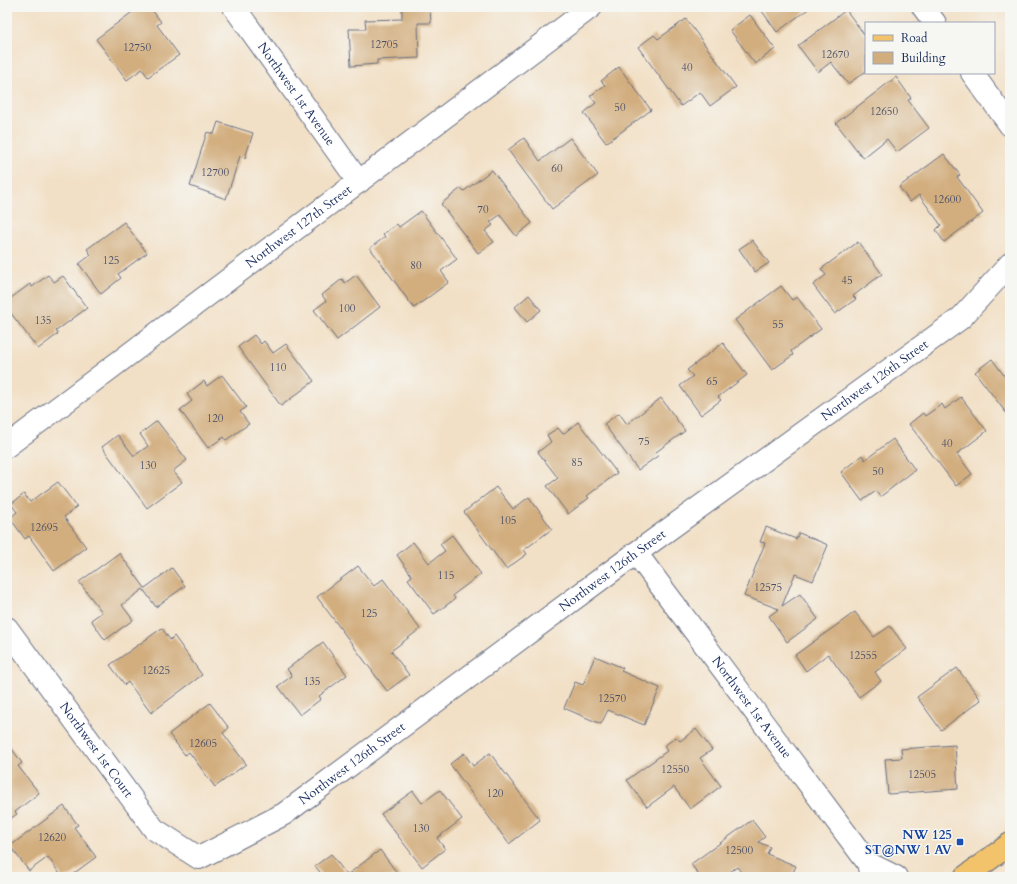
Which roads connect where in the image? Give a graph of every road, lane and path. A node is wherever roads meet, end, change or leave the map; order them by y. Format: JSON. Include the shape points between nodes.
{"nodes":[{"id":1,"x":234,"y":7,"type":"edge"},
{"id":2,"x":591,"y":7,"type":"edge"},
{"id":3,"x":923,"y":7,"type":"edge"},
{"id":4,"x":934,"y":22,"type":"edge"},
{"id":5,"x":973,"y":74,"type":"edge"},
{"id":6,"x":1010,"y":125,"type":"edge"},
{"id":7,"x":359,"y":182,"type":"junction"},
{"id":8,"x":1010,"y":264,"type":"edge"},
{"id":9,"x":7,"y":446,"type":"edge"},
{"id":10,"x":636,"y":552,"type":"junction"},
{"id":11,"x":7,"y":628,"type":"edge"},
{"id":12,"x":1010,"y":844,"type":"edge"},
{"id":13,"x":199,"y":858,"type":"joint"},
{"id":14,"x":870,"y":870,"type":"edge"},
{"id":15,"x":896,"y":877,"type":"edge"},
{"id":16,"x":966,"y":877,"type":"edge"}],
"edges":[{"from":1,"to":7,"type":"street","name":"Northwest 1st Avenue"},
{"from":2,"to":7,"type":"street","name":"Northwest 127th Street"},
{"from":3,"to":4,"type":"street"},
{"from":5,"to":6,"type":"street"},
{"from":7,"to":9,"type":"street","name":"Northwest 127th Street"},
{"from":8,"to":10,"type":"street","name":"Northwest 126th Street","via":[[961,318]]},
{"from":10,"to":13,"type":"street","name":"Northwest 126th Street","via":[[284,814]]},
{"from":10,"to":14,"type":"street","name":"Northwest 1st Avenue"},
{"from":11,"to":13,"type":"street","name":"Northwest 1st Court","via":[[154,829]]},
{"from":12,"to":16,"type":"main road"},
{"from":14,"to":15,"type":"street","name":"Northwest 1st Avenue"}]}
